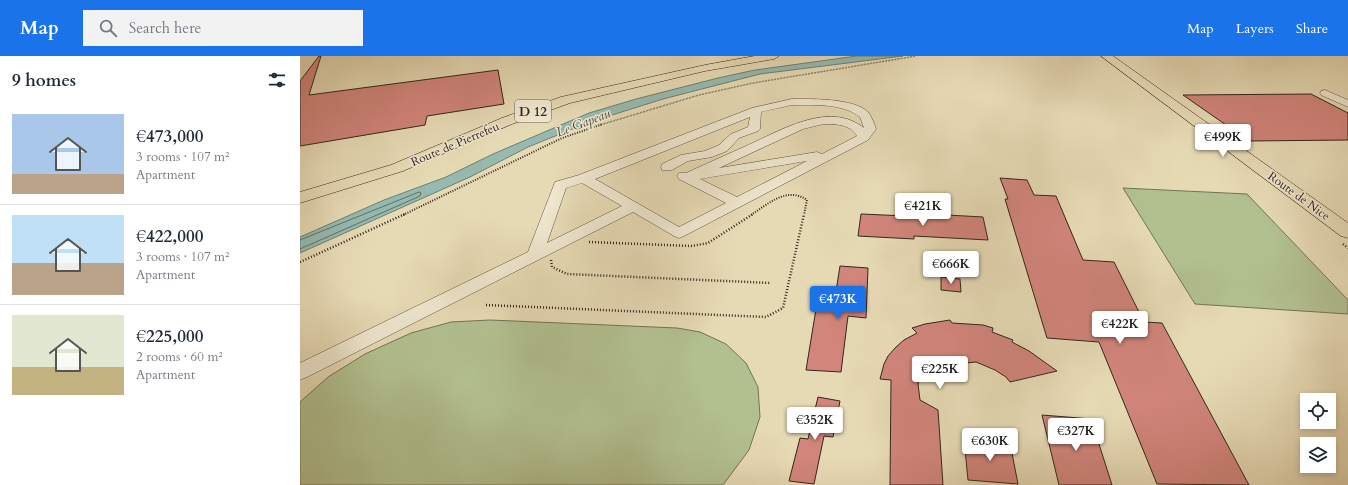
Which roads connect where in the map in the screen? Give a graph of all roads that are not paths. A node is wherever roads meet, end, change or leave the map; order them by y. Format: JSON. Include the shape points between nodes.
{"nodes":[{"id":1,"x":774,"y":56,"type":"edge"},
{"id":2,"x":1108,"y":58,"type":"edge"},
{"id":3,"x":1325,"y":93,"type":"dead end"},
{"id":4,"x":1348,"y":104,"type":"edge"},
{"id":5,"x":756,"y":110,"type":"junction"},
{"id":6,"x":801,"y":126,"type":"junction"},
{"id":7,"x":754,"y":128,"type":"junction"},
{"id":8,"x":864,"y":137,"type":"junction"},
{"id":9,"x":762,"y":144,"type":"junction"},
{"id":10,"x":833,"y":153,"type":"junction"},
{"id":11,"x":643,"y":154,"type":"junction"},
{"id":12,"x":766,"y":164,"type":"junction"},
{"id":13,"x":667,"y":167,"type":"junction"},
{"id":14,"x":688,"y":177,"type":"junction"},
{"id":15,"x":584,"y":178,"type":"junction"},
{"id":16,"x":769,"y":186,"type":"junction"},
{"id":17,"x":300,"y":198,"type":"edge"},
{"id":18,"x":738,"y":203,"type":"junction"},
{"id":19,"x":632,"y":207,"type":"junction"},
{"id":20,"x":1347,"y":231,"type":"edge"},
{"id":21,"x":543,"y":256,"type":"junction"},
{"id":22,"x":300,"y":372,"type":"edge"}],
"edges":[{"from":1,"to":17,"type":"main road","name":"Route de Pierrefeu","number":"D 12","via":[[698,69],[566,100],[507,121],[397,168]]},
{"from":2,"to":20,"type":"main road","name":"Route de Nice"},
{"from":3,"to":4,"type":"lane"},
{"from":5,"to":7,"type":"lane"},
{"from":5,"to":8,"type":"lane","via":[[792,102],[835,104],[862,112],[868,120],[870,129]]},
{"from":5,"to":11,"type":"lane"},
{"from":6,"to":7,"type":"lane"},
{"from":6,"to":8,"type":"lane","via":[[820,122],[843,122],[855,126]]},
{"from":6,"to":9,"type":"lane"},
{"from":7,"to":13,"type":"lane","via":[[700,146],[690,151],[685,158]]},
{"from":8,"to":10,"type":"lane"},
{"from":9,"to":12,"type":"lane"},
{"from":9,"to":14,"type":"lane"},
{"from":10,"to":12,"type":"lane"},
{"from":10,"to":16,"type":"lane"},
{"from":11,"to":13,"type":"lane"},
{"from":11,"to":15,"type":"lane"},
{"from":12,"to":14,"type":"lane"},
{"from":12,"to":16,"type":"lane"},
{"from":13,"to":14,"type":"lane"},
{"from":14,"to":18,"type":"lane"},
{"from":15,"to":19,"type":"lane"},
{"from":15,"to":21,"type":"lane","via":[[560,185]]},
{"from":16,"to":18,"type":"lane"},
{"from":18,"to":19,"type":"lane","via":[[679,233]]},
{"from":19,"to":21,"type":"lane"},
{"from":21,"to":22,"type":"lane"}]}
